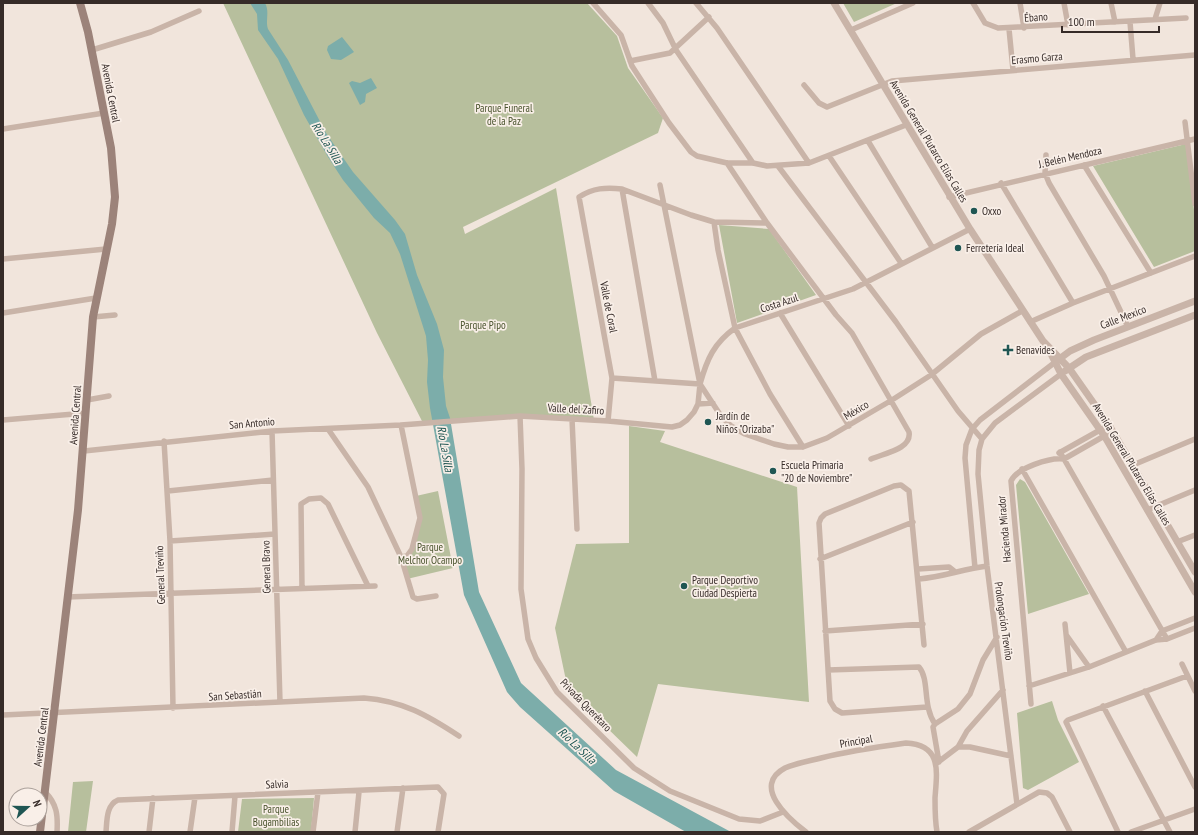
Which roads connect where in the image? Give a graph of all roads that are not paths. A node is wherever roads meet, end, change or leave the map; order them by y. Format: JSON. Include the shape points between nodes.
{"nodes":[{"id":1,"x":80,"y":3,"type":"edge"},
{"id":2,"x":593,"y":3,"type":"edge"},
{"id":3,"x":648,"y":3,"type":"edge"},
{"id":4,"x":696,"y":3,"type":"edge"},
{"id":5,"x":834,"y":3,"type":"edge"},
{"id":6,"x":913,"y":3,"type":"edge"},
{"id":7,"x":972,"y":3,"type":"edge"},
{"id":8,"x":1020,"y":3,"type":"edge"},
{"id":9,"x":1064,"y":3,"type":"edge"},
{"id":10,"x":1111,"y":3,"type":"edge"},
{"id":11,"x":1160,"y":3,"type":"edge"},
{"id":12,"x":198,"y":11,"type":"dead end"},
{"id":13,"x":708,"y":17,"type":"junction"},
{"id":14,"x":1186,"y":18,"type":"dead end"},
{"id":15,"x":1155,"y":19,"type":"junction"},
{"id":16,"x":1115,"y":22,"type":"junction"},
{"id":17,"x":1130,"y":22,"type":"junction"},
{"id":18,"x":1068,"y":25,"type":"junction"},
{"id":19,"x":1009,"y":28,"type":"junction"},
{"id":20,"x":1024,"y":28,"type":"junction"},
{"id":21,"x":851,"y":30,"type":"junction"},
{"id":22,"x":92,"y":50,"type":"junction"},
{"id":23,"x":676,"y":50,"type":"junction"},
{"id":24,"x":1195,"y":55,"type":"edge"},
{"id":25,"x":1133,"y":59,"type":"junction"},
{"id":26,"x":630,"y":61,"type":"junction"},
{"id":27,"x":1014,"y":70,"type":"junction"},
{"id":28,"x":882,"y":84,"type":"junction"},
{"id":29,"x":804,"y":85,"type":"dead end"},
{"id":30,"x":104,"y":113,"type":"junction"},
{"id":31,"x":1185,"y":122,"type":"dead end"},
{"id":32,"x":906,"y":124,"type":"junction"},
{"id":33,"x":3,"y":129,"type":"edge"},
{"id":34,"x":1195,"y":139,"type":"edge"},
{"id":35,"x":868,"y":141,"type":"junction"},
{"id":36,"x":1188,"y":141,"type":"junction"},
{"id":37,"x":1046,"y":155,"type":"dead end"},
{"id":38,"x":829,"y":156,"type":"junction"},
{"id":39,"x":727,"y":163,"type":"junction"},
{"id":40,"x":753,"y":163,"type":"junction"},
{"id":41,"x":809,"y":164,"type":"junction"},
{"id":42,"x":1084,"y":165,"type":"junction"},
{"id":43,"x":778,"y":166,"type":"junction"},
{"id":44,"x":1045,"y":173,"type":"junction"},
{"id":45,"x":1001,"y":183,"type":"junction"},
{"id":46,"x":660,"y":185,"type":"dead end"},
{"id":47,"x":622,"y":189,"type":"junction"},
{"id":48,"x":949,"y":196,"type":"junction"},
{"id":49,"x":1195,"y":204,"type":"edge"},
{"id":50,"x":664,"y":205,"type":"junction"},
{"id":51,"x":714,"y":222,"type":"junction"},
{"id":52,"x":767,"y":223,"type":"junction"},
{"id":53,"x":970,"y":229,"type":"junction"},
{"id":54,"x":932,"y":247,"type":"junction"},
{"id":55,"x":106,"y":249,"type":"junction"},
{"id":56,"x":1195,"y":256,"type":"edge"},
{"id":57,"x":3,"y":259,"type":"edge"},
{"id":58,"x":901,"y":263,"type":"junction"},
{"id":59,"x":1151,"y":273,"type":"junction"},
{"id":60,"x":867,"y":282,"type":"junction"},
{"id":61,"x":1111,"y":288,"type":"junction"},
{"id":62,"x":96,"y":298,"type":"junction"},
{"id":63,"x":824,"y":299,"type":"junction"},
{"id":64,"x":1195,"y":301,"type":"edge"},
{"id":65,"x":1073,"y":303,"type":"junction"},
{"id":66,"x":1022,"y":311,"type":"junction"},
{"id":67,"x":3,"y":313,"type":"edge"},
{"id":68,"x":780,"y":314,"type":"junction"},
{"id":69,"x":115,"y":315,"type":"dead end"},
{"id":70,"x":1195,"y":315,"type":"edge"},
{"id":71,"x":93,"y":317,"type":"junction"},
{"id":72,"x":1030,"y":322,"type":"junction"},
{"id":73,"x":1128,"y":327,"type":"junction"},
{"id":74,"x":735,"y":328,"type":"junction"},
{"id":75,"x":1057,"y":360,"type":"junction"},
{"id":76,"x":1069,"y":368,"type":"junction"},
{"id":77,"x":1061,"y":374,"type":"junction"},
{"id":78,"x":931,"y":375,"type":"junction"},
{"id":79,"x":612,"y":378,"type":"junction"},
{"id":80,"x":655,"y":381,"type":"junction"},
{"id":81,"x":700,"y":384,"type":"junction"},
{"id":82,"x":109,"y":396,"type":"dead end"},
{"id":83,"x":87,"y":400,"type":"junction"},
{"id":84,"x":892,"y":400,"type":"junction"},
{"id":85,"x":713,"y":403,"type":"junction"},
{"id":86,"x":698,"y":404,"type":"junction"},
{"id":87,"x":86,"y":413,"type":"junction"},
{"id":88,"x":520,"y":416,"type":"junction"},
{"id":89,"x":572,"y":419,"type":"junction"},
{"id":90,"x":3,"y":420,"type":"edge"},
{"id":91,"x":608,"y":421,"type":"junction"},
{"id":92,"x":423,"y":423,"type":"joint"},
{"id":93,"x":400,"y":425,"type":"junction"},
{"id":94,"x":1109,"y":425,"type":"junction"},
{"id":95,"x":849,"y":426,"type":"junction"},
{"id":96,"x":328,"y":429,"type":"junction"},
{"id":97,"x":972,"y":429,"type":"junction"},
{"id":98,"x":1100,"y":430,"type":"junction"},
{"id":99,"x":272,"y":431,"type":"junction"},
{"id":100,"x":1113,"y":431,"type":"junction"},
{"id":101,"x":1105,"y":437,"type":"junction"},
{"id":102,"x":1195,"y":439,"type":"edge"},
{"id":103,"x":982,"y":440,"type":"junction"},
{"id":104,"x":164,"y":441,"type":"junction"},
{"id":105,"x":803,"y":447,"type":"junction"},
{"id":106,"x":84,"y":451,"type":"junction"},
{"id":107,"x":1060,"y":452,"type":"junction"},
{"id":108,"x":1055,"y":457,"type":"junction"},
{"id":109,"x":1064,"y":458,"type":"junction"},
{"id":110,"x":871,"y":459,"type":"dead end"},
{"id":111,"x":1134,"y":465,"type":"junction"},
{"id":112,"x":1022,"y":470,"type":"junction"},
{"id":113,"x":273,"y":480,"type":"junction"},
{"id":114,"x":1195,"y":490,"type":"edge"},
{"id":115,"x":168,"y":491,"type":"junction"},
{"id":116,"x":1156,"y":506,"type":"junction"},
{"id":117,"x":1147,"y":510,"type":"junction"},
{"id":118,"x":913,"y":522,"type":"junction"},
{"id":119,"x":577,"y":529,"type":"dead end"},
{"id":120,"x":275,"y":534,"type":"junction"},
{"id":121,"x":1195,"y":535,"type":"edge"},
{"id":122,"x":170,"y":541,"type":"junction"},
{"id":123,"x":1177,"y":542,"type":"junction"},
{"id":124,"x":401,"y":557,"type":"junction"},
{"id":125,"x":820,"y":559,"type":"junction"},
{"id":126,"x":987,"y":566,"type":"junction"},
{"id":127,"x":975,"y":568,"type":"junction"},
{"id":128,"x":918,"y":569,"type":"junction"},
{"id":129,"x":954,"y":571,"type":"junction"},
{"id":130,"x":1195,"y":572,"type":"edge"},
{"id":131,"x":919,"y":579,"type":"junction"},
{"id":132,"x":368,"y":586,"type":"junction"},
{"id":133,"x":375,"y":586,"type":"dead end"},
{"id":134,"x":277,"y":588,"type":"junction"},
{"id":135,"x":302,"y":588,"type":"junction"},
{"id":136,"x":1195,"y":592,"type":"edge"},
{"id":137,"x":171,"y":594,"type":"junction"},
{"id":138,"x":436,"y":596,"type":"dead end"},
{"id":139,"x":67,"y":597,"type":"junction"},
{"id":140,"x":1195,"y":618,"type":"edge"},
{"id":141,"x":923,"y":624,"type":"junction"},
{"id":142,"x":1065,"y":624,"type":"dead end"},
{"id":143,"x":1195,"y":628,"type":"edge"},
{"id":144,"x":825,"y":631,"type":"junction"},
{"id":145,"x":1162,"y":631,"type":"junction"},
{"id":146,"x":1066,"y":636,"type":"junction"},
{"id":147,"x":997,"y":637,"type":"junction"},
{"id":148,"x":1167,"y":639,"type":"junction"},
{"id":149,"x":1156,"y":640,"type":"junction"},
{"id":150,"x":924,"y":645,"type":"dead end"},
{"id":151,"x":1126,"y":652,"type":"junction"},
{"id":152,"x":1182,"y":664,"type":"dead end"},
{"id":153,"x":1089,"y":667,"type":"junction"},
{"id":154,"x":828,"y":670,"type":"junction"},
{"id":155,"x":1070,"y":673,"type":"junction"},
{"id":156,"x":1187,"y":676,"type":"junction"},
{"id":157,"x":1029,"y":686,"type":"junction"},
{"id":158,"x":1003,"y":690,"type":"junction"},
{"id":159,"x":1145,"y":691,"type":"junction"},
{"id":160,"x":1195,"y":691,"type":"edge"},
{"id":161,"x":280,"y":702,"type":"junction"},
{"id":162,"x":1031,"y":704,"type":"dead end"},
{"id":163,"x":1103,"y":706,"type":"junction"},
{"id":164,"x":927,"y":707,"type":"junction"},
{"id":165,"x":173,"y":708,"type":"junction"},
{"id":166,"x":55,"y":714,"type":"junction"},
{"id":167,"x":3,"y":715,"type":"edge"},
{"id":168,"x":935,"y":724,"type":"junction"},
{"id":169,"x":459,"y":736,"type":"dead end"},
{"id":170,"x":958,"y":747,"type":"junction"},
{"id":171,"x":1011,"y":756,"type":"junction"},
{"id":172,"x":937,"y":762,"type":"junction"},
{"id":173,"x":46,"y":787,"type":"edge"},
{"id":174,"x":1195,"y":787,"type":"edge"},
{"id":175,"x":403,"y":788,"type":"junction"},
{"id":176,"x":318,"y":792,"type":"junction"},
{"id":177,"x":359,"y":792,"type":"junction"},
{"id":178,"x":48,"y":795,"type":"edge"},
{"id":179,"x":236,"y":796,"type":"junction"},
{"id":180,"x":194,"y":797,"type":"junction"},
{"id":181,"x":153,"y":798,"type":"junction"},
{"id":182,"x":1017,"y":804,"type":"junction"},
{"id":183,"x":1195,"y":809,"type":"edge"},
{"id":184,"x":783,"y":812,"type":"junction"},
{"id":185,"x":1165,"y":820,"type":"junction"},
{"id":186,"x":57,"y":832,"type":"edge"},
{"id":187,"x":106,"y":832,"type":"edge"},
{"id":188,"x":149,"y":832,"type":"edge"},
{"id":189,"x":190,"y":832,"type":"edge"},
{"id":190,"x":232,"y":832,"type":"edge"},
{"id":191,"x":313,"y":832,"type":"edge"},
{"id":192,"x":354,"y":832,"type":"edge"},
{"id":193,"x":397,"y":832,"type":"edge"},
{"id":194,"x":438,"y":832,"type":"edge"},
{"id":195,"x":806,"y":832,"type":"edge"},
{"id":196,"x":937,"y":832,"type":"edge"},
{"id":197,"x":968,"y":832,"type":"edge"},
{"id":198,"x":1070,"y":832,"type":"edge"},
{"id":199,"x":1118,"y":832,"type":"edge"},
{"id":200,"x":1131,"y":832,"type":"edge"},
{"id":201,"x":1170,"y":832,"type":"edge"}],
"edges":[{"from":1,"to":22,"type":"main road","name":"Avenida Central"},
{"from":2,"to":26,"type":"street","via":[[621,35]]},
{"from":3,"to":23,"type":"street","via":[[663,23]]},
{"from":4,"to":13,"type":"street"},
{"from":5,"to":21,"type":"street","name":"Avenida General Plutarco Elías Calles"},
{"from":6,"to":21,"type":"street"},
{"from":7,"to":19,"type":"street","name":"Ébano","via":[[985,23],[991,27]]},
{"from":8,"to":20,"type":"street"},
{"from":9,"to":18,"type":"street"},
{"from":10,"to":16,"type":"street"},
{"from":11,"to":15,"type":"street"},
{"from":12,"to":22,"type":"street","via":[[151,32]]},
{"from":13,"to":23,"type":"street"},
{"from":13,"to":41,"type":"street"},
{"from":14,"to":15,"type":"street","name":"Ébano"},
{"from":15,"to":17,"type":"street","name":"Ébano"},
{"from":16,"to":17,"type":"street","name":"Ébano"},
{"from":16,"to":18,"type":"street","name":"Ébano"},
{"from":17,"to":25,"type":"street"},
{"from":18,"to":20,"type":"street","name":"Ébano"},
{"from":19,"to":20,"type":"street","name":"Ébano"},
{"from":19,"to":27,"type":"street"},
{"from":21,"to":28,"type":"street","name":"Avenida General Plutarco Elías Calles"},
{"from":22,"to":30,"type":"main road","name":"Avenida Central"},
{"from":23,"to":26,"type":"street"},
{"from":23,"to":40,"type":"street"},
{"from":24,"to":25,"type":"street","name":"Erasmo Garza"},
{"from":25,"to":27,"type":"street","name":"Erasmo Garza"},
{"from":26,"to":39,"type":"street","via":[[664,116],[691,152],[702,158]]},
{"from":27,"to":28,"type":"street","name":"Erasmo Garza"},
{"from":28,"to":29,"type":"street","name":"Erasmo Garza","via":[[827,107],[819,103]]},
{"from":28,"to":32,"type":"street","name":"Avenida General Plutarco Elías Calles"},
{"from":30,"to":33,"type":"street"},
{"from":30,"to":55,"type":"main road","name":"Avenida Central","via":[[115,197]]},
{"from":31,"to":36,"type":"street"},
{"from":32,"to":35,"type":"street"},
{"from":32,"to":48,"type":"street","name":"Avenida General Plutarco Elías Calles"},
{"from":34,"to":36,"type":"street","name":"J. Belén Mendoza"},
{"from":35,"to":38,"type":"street"},
{"from":35,"to":54,"type":"street"},
{"from":36,"to":42,"type":"street","name":"J. Belén Mendoza"},
{"from":36,"to":49,"type":"street"},
{"from":37,"to":44,"type":"street"},
{"from":38,"to":41,"type":"street"},
{"from":38,"to":58,"type":"street"},
{"from":39,"to":40,"type":"street"},
{"from":39,"to":52,"type":"street"},
{"from":40,"to":43,"type":"street"},
{"from":41,"to":43,"type":"street"},
{"from":42,"to":44,"type":"street","name":"J. Belén Mendoza"},
{"from":42,"to":59,"type":"street"},
{"from":43,"to":60,"type":"street"},
{"from":44,"to":45,"type":"street","name":"J. Belén Mendoza"},
{"from":44,"to":61,"type":"street","via":[[1053,191]]},
{"from":45,"to":48,"type":"street","name":"J. Belén Mendoza"},
{"from":45,"to":65,"type":"street"},
{"from":46,"to":50,"type":"street"},
{"from":47,"to":50,"type":"street"},
{"from":47,"to":79,"type":"street","name":"Valle de Coral","via":[[603,188],[578,197]]},
{"from":47,"to":80,"type":"street"},
{"from":48,"to":53,"type":"street","name":"Avenida General Plutarco Elías Calles"},
{"from":50,"to":51,"type":"street"},
{"from":50,"to":81,"type":"street"},
{"from":51,"to":52,"type":"street"},
{"from":51,"to":74,"type":"street"},
{"from":52,"to":63,"type":"street"},
{"from":53,"to":54,"type":"street","name":"Costa Azul"},
{"from":53,"to":66,"type":"street","name":"Avenida General Plutarco Elías Calles"},
{"from":54,"to":58,"type":"street","name":"Costa Azul"},
{"from":55,"to":57,"type":"street"},
{"from":55,"to":62,"type":"main road","name":"Avenida Central"},
{"from":56,"to":59,"type":"street"},
{"from":58,"to":60,"type":"street","name":"Costa Azul"},
{"from":59,"to":61,"type":"street"},
{"from":60,"to":63,"type":"street","name":"Costa Azul"},
{"from":60,"to":78,"type":"street"},
{"from":61,"to":65,"type":"street"},
{"from":61,"to":73,"type":"street"},
{"from":62,"to":67,"type":"street"},
{"from":62,"to":71,"type":"main road","name":"Avenida Central"},
{"from":63,"to":68,"type":"street","name":"Costa Azul"},
{"from":63,"to":84,"type":"street","via":[[852,333]]},
{"from":64,"to":73,"type":"street","name":"Calle Mexico"},
{"from":65,"to":72,"type":"street"},
{"from":66,"to":72,"type":"street","name":"Avenida General Plutarco Elías Calles"},
{"from":66,"to":78,"type":"street","name":"México","via":[[981,334]]},
{"from":68,"to":74,"type":"street","name":"Costa Azul"},
{"from":68,"to":95,"type":"street"},
{"from":69,"to":71,"type":"street"},
{"from":70,"to":76,"type":"street","via":[[1086,357]]},
{"from":71,"to":83,"type":"main road","name":"Avenida Central"},
{"from":72,"to":75,"type":"street","name":"Avenida General Plutarco Elías Calles"},
{"from":73,"to":75,"type":"street","name":"Calle Mexico","via":[[1080,346]]},
{"from":74,"to":81,"type":"street","name":"Costa Azul","via":[[721,338],[713,349]]},
{"from":74,"to":105,"type":"street","via":[[770,394]]},
{"from":75,"to":76,"type":"street","name":"Avenida General Plutarco Elías Calles"},
{"from":75,"to":77,"type":"street","name":"Avenida General Plutarco Elías Calles"},
{"from":75,"to":97,"type":"street","via":[[987,413]]},
{"from":76,"to":77,"type":"street"},
{"from":76,"to":94,"type":"street","name":"Avenida General Plutarco Elías Calles"},
{"from":77,"to":98,"type":"street","name":"Avenida General Plutarco Elías Calles"},
{"from":77,"to":103,"type":"street","name":"Prolongación Treviño","via":[[995,423]]},
{"from":78,"to":84,"type":"street","name":"México"},
{"from":78,"to":97,"type":"street"},
{"from":79,"to":80,"type":"street"},
{"from":79,"to":91,"type":"street","name":"Valle de Coral"},
{"from":80,"to":81,"type":"street"},
{"from":81,"to":85,"type":"street","name":"México"},
{"from":81,"to":86,"type":"street","name":"Valle del Zafiro"},
{"from":82,"to":83,"type":"street"},
{"from":83,"to":87,"type":"main road","name":"Avenida Central"},
{"from":84,"to":95,"type":"street","name":"México"},
{"from":84,"to":110,"type":"street","via":[[910,432],[909,442]]},
{"from":85,"to":86,"type":"street"},
{"from":85,"to":105,"type":"street","name":"México","via":[[731,426],[745,434],[788,447]]},
{"from":86,"to":91,"type":"street","name":"Valle del Zafiro","via":[[687,420],[672,427]]},
{"from":87,"to":90,"type":"street"},
{"from":87,"to":106,"type":"main road","name":"Avenida Central"},
{"from":88,"to":89,"type":"street","name":"Valle del Zafiro"},
{"from":88,"to":92,"type":"street","name":"Valle del Zafiro"},
{"from":88,"to":184,"type":"street","name":"Privada Querétaro","via":[[521,589],[528,639],[536,658],[557,692],[634,768],[670,791],[739,819],[760,821]]},
{"from":89,"to":91,"type":"street","name":"Valle del Zafiro"},
{"from":89,"to":119,"type":"street"},
{"from":92,"to":93,"type":"street","name":"San Antonio"},
{"from":93,"to":96,"type":"street","name":"San Antonio"},
{"from":93,"to":124,"type":"street","via":[[420,518],[412,549],[407,556]]},
{"from":94,"to":98,"type":"street"},
{"from":94,"to":100,"type":"street","name":"Avenida General Plutarco Elías Calles"},
{"from":95,"to":105,"type":"street","name":"México"},
{"from":96,"to":99,"type":"street","name":"San Antonio"},
{"from":96,"to":124,"type":"street","via":[[368,487]]},
{"from":97,"to":103,"type":"street"},
{"from":97,"to":127,"type":"street","via":[[966,445],[965,458]]},
{"from":98,"to":101,"type":"street","name":"Avenida General Plutarco Elías Calles"},
{"from":98,"to":107,"type":"street"},
{"from":99,"to":104,"type":"street","name":"San Antonio"},
{"from":99,"to":113,"type":"street","name":"General Bravo"},
{"from":100,"to":101,"type":"street"},
{"from":100,"to":111,"type":"street","name":"Avenida General Plutarco Elías Calles"},
{"from":101,"to":109,"type":"street"},
{"from":101,"to":117,"type":"street","name":"Avenida General Plutarco Elías Calles"},
{"from":102,"to":111,"type":"street"},
{"from":103,"to":126,"type":"street","name":"Prolongación Treviño","via":[[978,474]]},
{"from":104,"to":106,"type":"street","name":"San Antonio"},
{"from":104,"to":115,"type":"street","name":"General Treviño"},
{"from":106,"to":139,"type":"main road","name":"Avenida Central"},
{"from":107,"to":108,"type":"street"},
{"from":107,"to":109,"type":"street"},
{"from":108,"to":109,"type":"street"},
{"from":108,"to":112,"type":"street"},
{"from":109,"to":145,"type":"street"},
{"from":111,"to":116,"type":"street","name":"Avenida General Plutarco Elías Calles"},
{"from":112,"to":151,"type":"street"},
{"from":112,"to":157,"type":"street","name":"Hacienda Mirador","via":[[1015,474],[1010,486]]},
{"from":113,"to":115,"type":"street"},
{"from":113,"to":120,"type":"street","name":"General Bravo"},
{"from":114,"to":116,"type":"street"},
{"from":115,"to":122,"type":"street","name":"General Treviño"},
{"from":116,"to":117,"type":"street"},
{"from":116,"to":123,"type":"street","name":"Avenida General Plutarco Elías Calles"},
{"from":117,"to":136,"type":"street","name":"Avenida General Plutarco Elías Calles"},
{"from":118,"to":125,"type":"street"},
{"from":118,"to":125,"type":"street","via":[[911,496],[906,487],[894,486],[821,518]]},
{"from":118,"to":128,"type":"street"},
{"from":120,"to":122,"type":"street"},
{"from":120,"to":134,"type":"street","name":"General Bravo"},
{"from":121,"to":123,"type":"street"},
{"from":122,"to":137,"type":"street","name":"General Treviño"},
{"from":123,"to":130,"type":"street","name":"Avenida General Plutarco Elías Calles"},
{"from":124,"to":138,"type":"street","via":[[413,597],[417,599]]},
{"from":125,"to":144,"type":"street"},
{"from":126,"to":127,"type":"street"},
{"from":126,"to":147,"type":"street","name":"Prolongación Treviño"},
{"from":127,"to":129,"type":"street"},
{"from":128,"to":129,"type":"street","via":[[949,567]]},
{"from":128,"to":131,"type":"street"},
{"from":129,"to":131,"type":"street","via":[[950,575]]},
{"from":131,"to":141,"type":"street"},
{"from":132,"to":133,"type":"street"},
{"from":132,"to":135,"type":"street"},
{"from":132,"to":135,"type":"street","via":[[328,504],[321,498],[309,499],[301,504]]},
{"from":134,"to":135,"type":"street"},
{"from":134,"to":137,"type":"street"},
{"from":134,"to":161,"type":"street","name":"General Bravo"},
{"from":137,"to":139,"type":"street"},
{"from":137,"to":165,"type":"street","name":"General Treviño"},
{"from":139,"to":166,"type":"main road","name":"Avenida Central"},
{"from":140,"to":145,"type":"street"},
{"from":141,"to":144,"type":"street"},
{"from":141,"to":150,"type":"street"},
{"from":142,"to":146,"type":"street"},
{"from":143,"to":148,"type":"street"},
{"from":144,"to":154,"type":"street"},
{"from":145,"to":148,"type":"street"},
{"from":145,"to":149,"type":"street"},
{"from":146,"to":153,"type":"street"},
{"from":146,"to":155,"type":"street"},
{"from":147,"to":158,"type":"street","name":"Prolongación Treviño"},
{"from":147,"to":168,"type":"street","via":[[983,660],[970,694],[958,709]]},
{"from":148,"to":149,"type":"street"},
{"from":149,"to":151,"type":"street"},
{"from":151,"to":153,"type":"street"},
{"from":152,"to":156,"type":"street"},
{"from":153,"to":155,"type":"street"},
{"from":154,"to":164,"type":"street","via":[[919,667],[923,675]]},
{"from":154,"to":164,"type":"street","via":[[830,701],[835,709],[842,713]]},
{"from":155,"to":157,"type":"street"},
{"from":156,"to":159,"type":"street"},
{"from":156,"to":160,"type":"street"},
{"from":157,"to":162,"type":"street","name":"Hacienda Mirador"},
{"from":158,"to":170,"type":"street","via":[[967,731]]},
{"from":158,"to":171,"type":"street","name":"Prolongación Treviño"},
{"from":159,"to":163,"type":"street"},
{"from":159,"to":174,"type":"street"},
{"from":161,"to":165,"type":"street","name":"San Sebastián"},
{"from":161,"to":169,"type":"street","name":"San Sebastián","via":[[348,698],[381,700],[424,714]]},
{"from":163,"to":185,"type":"street"},
{"from":163,"to":199,"type":"street","via":[[1066,722]]},
{"from":164,"to":168,"type":"street"},
{"from":165,"to":166,"type":"street","name":"San Sebastián"},
{"from":166,"to":167,"type":"street","name":"San Sebastián"},
{"from":166,"to":173,"type":"main road","name":"Avenida Central"},
{"from":168,"to":172,"type":"street","via":[[933,730]]},
{"from":170,"to":171,"type":"street"},
{"from":170,"to":172,"type":"street"},
{"from":171,"to":182,"type":"street","name":"Prolongación Treviño"},
{"from":172,"to":184,"type":"street","name":"Principal","via":[[925,747],[906,743],[869,748],[792,766],[779,772],[771,787],[774,799]]},
{"from":172,"to":196,"type":"street"},
{"from":175,"to":177,"type":"street","name":"Salvia"},
{"from":175,"to":193,"type":"street"},
{"from":175,"to":194,"type":"street","name":"Salvia","via":[[438,787],[442,790],[444,794]]},
{"from":176,"to":177,"type":"street","name":"Salvia"},
{"from":176,"to":179,"type":"street","name":"Salvia"},
{"from":176,"to":191,"type":"street"},
{"from":177,"to":192,"type":"street"},
{"from":178,"to":186,"type":"street","via":[[57,810]]},
{"from":179,"to":180,"type":"street","name":"Salvia"},
{"from":179,"to":190,"type":"street"},
{"from":180,"to":181,"type":"street","name":"Salvia"},
{"from":180,"to":189,"type":"street"},
{"from":181,"to":187,"type":"street","name":"Salvia","via":[[113,802]]},
{"from":181,"to":188,"type":"street"},
{"from":182,"to":197,"type":"street"},
{"from":182,"to":198,"type":"street","via":[[1039,792],[1048,793]]},
{"from":183,"to":185,"type":"street"},
{"from":184,"to":195,"type":"street","name":"Principal"},
{"from":185,"to":200,"type":"street"},
{"from":185,"to":201,"type":"street"}]}
